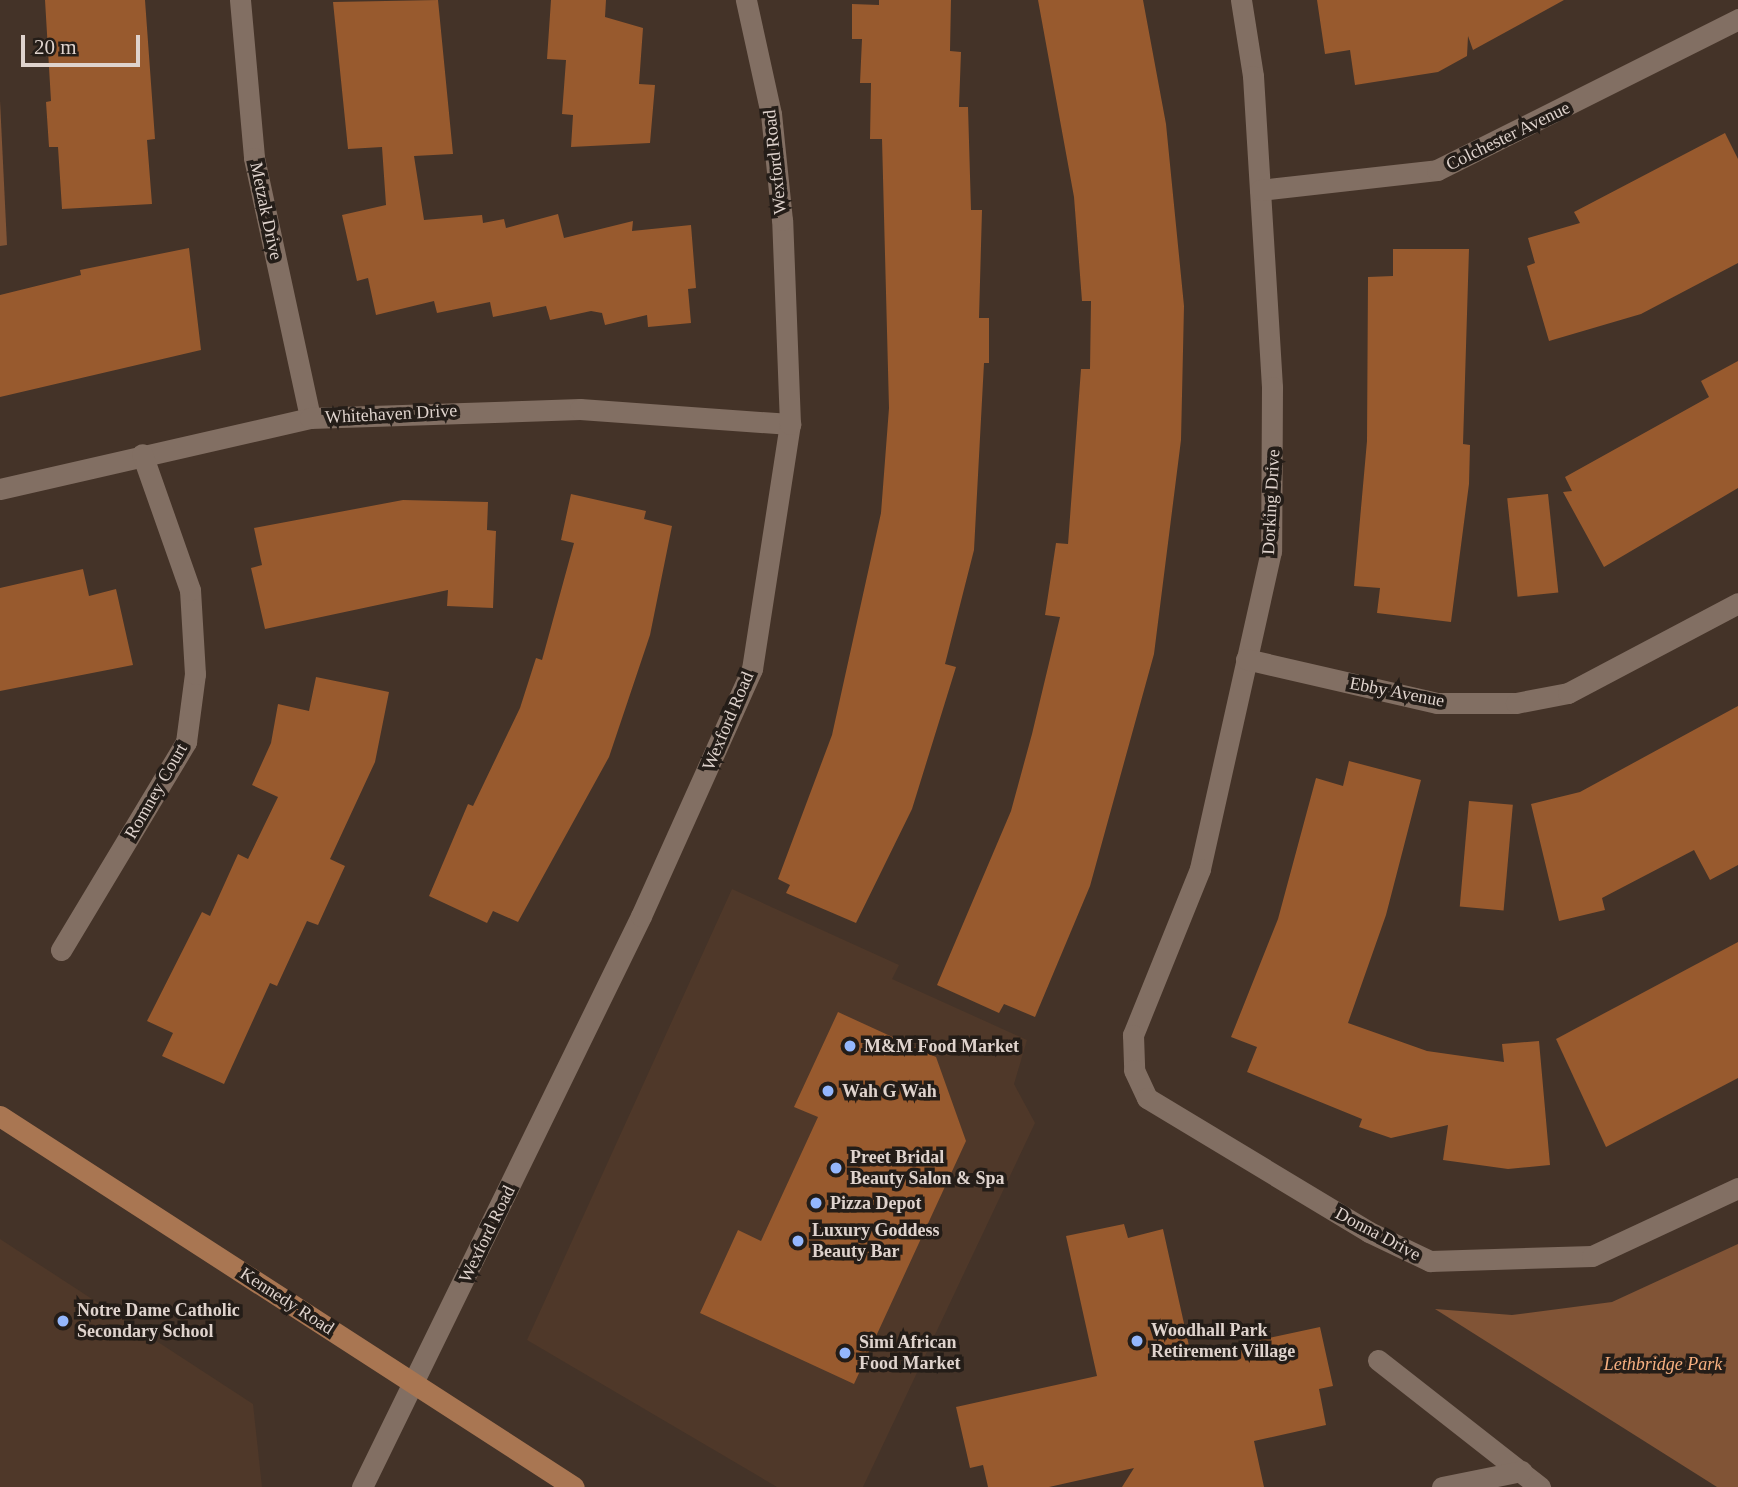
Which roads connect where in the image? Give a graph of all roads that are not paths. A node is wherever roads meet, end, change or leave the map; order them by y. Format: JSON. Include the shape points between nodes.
{"nodes":[{"id":1,"x":240,"y":0,"type":"edge"},
{"id":2,"x":747,"y":0,"type":"edge"},
{"id":3,"x":1241,"y":0,"type":"edge"},
{"id":4,"x":1738,"y":19,"type":"edge"},
{"id":5,"x":1259,"y":190,"type":"junction"},
{"id":6,"x":310,"y":418,"type":"junction"},
{"id":7,"x":790,"y":424,"type":"junction"},
{"id":8,"x":142,"y":454,"type":"junction"},
{"id":9,"x":0,"y":489,"type":"edge"},
{"id":10,"x":1738,"y":603,"type":"edge"},
{"id":11,"x":1245,"y":659,"type":"junction"},
{"id":12,"x":61,"y":950,"type":"dead end"},
{"id":13,"x":1134,"y":1070,"type":"joint"},
{"id":14,"x":0,"y":1116,"type":"edge"},
{"id":15,"x":1738,"y":1188,"type":"edge"},
{"id":16,"x":1378,"y":1360,"type":"dead end"},
{"id":17,"x":415,"y":1383,"type":"junction"},
{"id":18,"x":1521,"y":1471,"type":"junction"},
{"id":19,"x":362,"y":1487,"type":"edge"},
{"id":20,"x":574,"y":1487,"type":"edge"},
{"id":21,"x":1442,"y":1487,"type":"edge"},
{"id":22,"x":1540,"y":1487,"type":"edge"}],
"edges":[{"from":1,"to":6,"type":"street","name":"Metzak Drive","via":[[254,158]]},
{"from":2,"to":7,"type":"street","name":"Wexford Road","via":[[777,167]]},
{"from":3,"to":5,"type":"street","name":"Dorking Drive","via":[[1253,76]]},
{"from":4,"to":5,"type":"street","name":"Colchester Avenue","via":[[1437,170]]},
{"from":5,"to":11,"type":"street","name":"Dorking Drive","via":[[1272,387],[1271,537]]},
{"from":6,"to":7,"type":"street","name":"Whitehaven Drive","via":[[580,409]]},
{"from":6,"to":8,"type":"street","name":"Whitehaven Drive"},
{"from":7,"to":17,"type":"street","name":"Wexford Road","via":[[751,669],[641,916]]},
{"from":8,"to":9,"type":"street","name":"Whitehaven Drive"},
{"from":8,"to":12,"type":"street","name":"Romney Court","via":[[190,590],[195,674],[186,742]]},
{"from":10,"to":11,"type":"street","name":"Ebby Avenue","via":[[1568,693],[1516,703],[1437,703]]},
{"from":11,"to":13,"type":"street","name":"Dorking Drive","via":[[1200,869],[1133,1035]]},
{"from":13,"to":15,"type":"street","name":"Donna Drive","via":[[1147,1098],[1369,1232],[1430,1261],[1592,1256]]},
{"from":14,"to":17,"type":"main road","name":"Kennedy Road"},
{"from":16,"to":18,"type":"street"},
{"from":17,"to":19,"type":"street","name":"Wexford Road"},
{"from":17,"to":20,"type":"main road","name":"Kennedy Road"},
{"from":18,"to":21,"type":"street"},
{"from":18,"to":22,"type":"street"}]}
